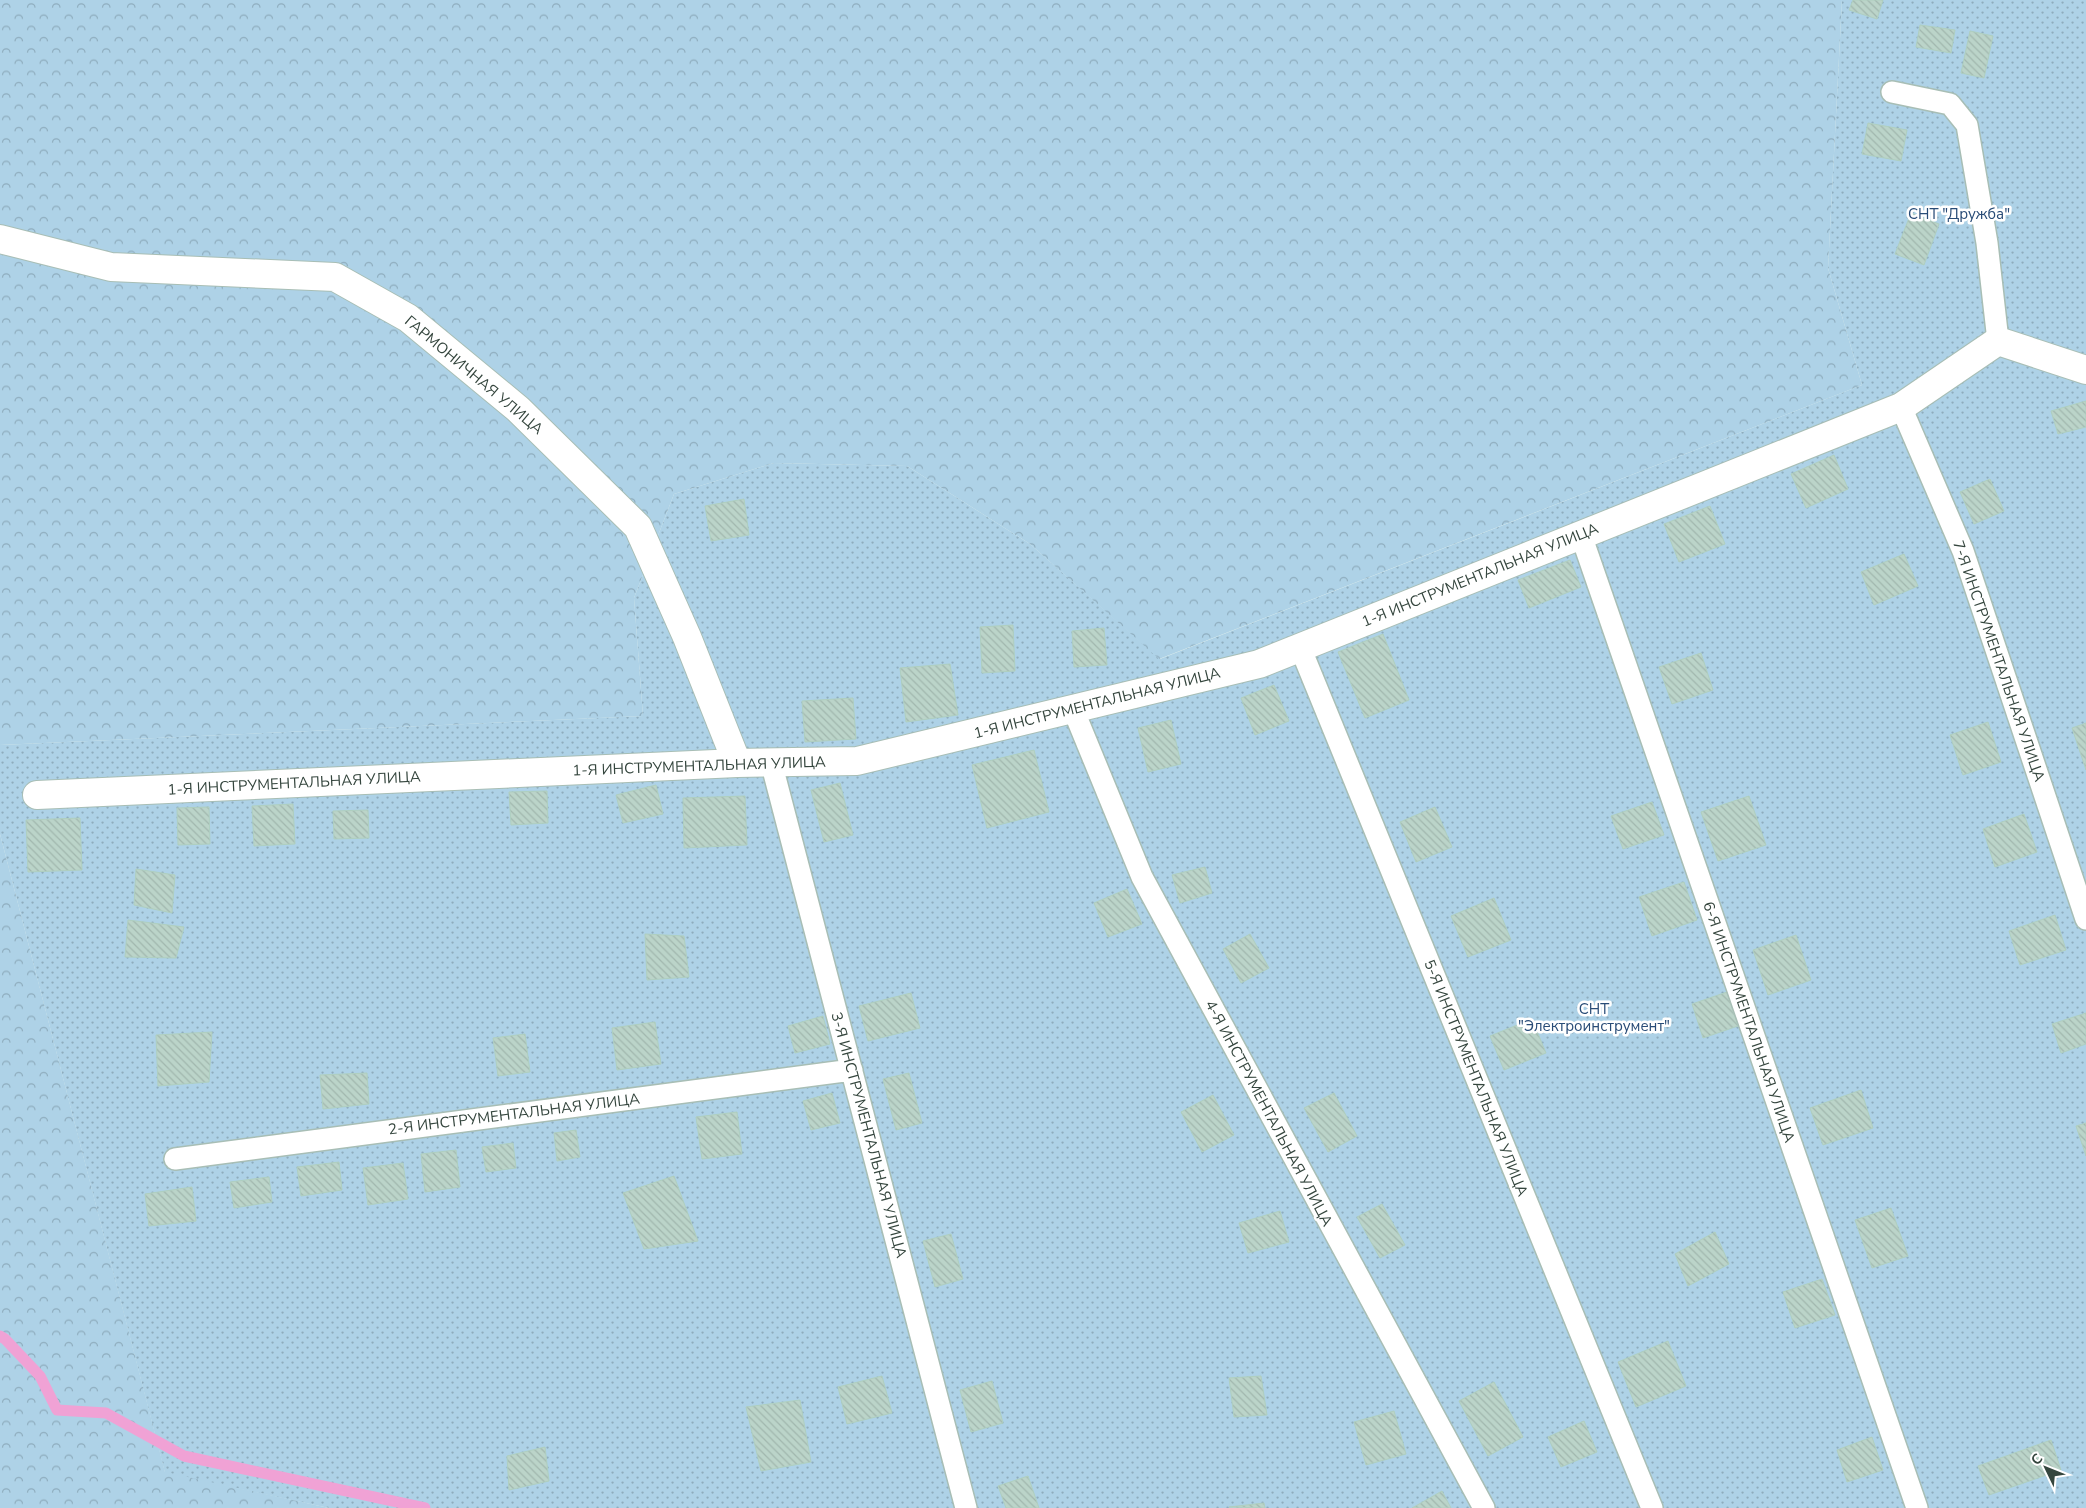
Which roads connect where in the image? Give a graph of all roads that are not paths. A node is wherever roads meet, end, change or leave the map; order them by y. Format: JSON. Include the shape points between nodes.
{"nodes":[{"id":1,"x":1892,"y":92,"type":"dead end"},
{"id":2,"x":0,"y":239,"type":"edge"},
{"id":3,"x":1998,"y":341,"type":"junction"},
{"id":4,"x":2086,"y":370,"type":"edge"},
{"id":5,"x":1901,"y":407,"type":"junction"},
{"id":6,"x":1581,"y":535,"type":"junction"},
{"id":7,"x":1300,"y":647,"type":"junction"},
{"id":8,"x":1073,"y":709,"type":"junction"},
{"id":9,"x":771,"y":762,"type":"junction"},
{"id":10,"x":737,"y":763,"type":"junction"},
{"id":11,"x":37,"y":795,"type":"dead end"},
{"id":12,"x":2086,"y":919,"type":"edge"},
{"id":13,"x":852,"y":1070,"type":"junction"},
{"id":14,"x":175,"y":1159,"type":"dead end"},
{"id":15,"x":966,"y":1508,"type":"edge"},
{"id":16,"x":1484,"y":1508,"type":"edge"},
{"id":17,"x":1652,"y":1508,"type":"edge"},
{"id":18,"x":1916,"y":1508,"type":"edge"}],
"edges":[{"from":1,"to":3,"type":"lane","via":[[1950,104],[1967,125]]},
{"from":2,"to":10,"type":"street","name":"ГАРМОНИЧНАЯ УЛИЦА","via":[[111,267],[336,277],[408,318],[518,408],[638,527],[687,637]]},
{"from":3,"to":4,"type":"street"},
{"from":3,"to":5,"type":"street","name":"1-Я ИНСТРУМЕНТАЛЬНАЯ УЛИЦА"},
{"from":5,"to":6,"type":"street","name":"1-Я ИНСТРУМЕНТАЛЬНАЯ УЛИЦА"},
{"from":5,"to":12,"type":"lane","name":"7-Я ИНСТРУМЕНТАЛЬНАЯ УЛИЦА","via":[[1963,551]]},
{"from":6,"to":7,"type":"street","name":"1-Я ИНСТРУМЕНТАЛЬНАЯ УЛИЦА"},
{"from":6,"to":18,"type":"lane","name":"6-Я ИНСТРУМЕНТАЛЬНАЯ УЛИЦА"},
{"from":7,"to":8,"type":"street","name":"1-Я ИНСТРУМЕНТАЛЬНАЯ УЛИЦА","via":[[1259,664]]},
{"from":7,"to":17,"type":"lane","name":"5-Я ИНСТРУМЕНТАЛЬНАЯ УЛИЦА"},
{"from":8,"to":9,"type":"street","name":"1-Я ИНСТРУМЕНТАЛЬНАЯ УЛИЦА","via":[[857,761]]},
{"from":8,"to":16,"type":"lane","name":"4-Я ИНСТРУМЕНТАЛЬНАЯ УЛИЦА","via":[[1142,878]]},
{"from":9,"to":10,"type":"street","name":"1-Я ИНСТРУМЕНТАЛЬНАЯ УЛИЦА"},
{"from":9,"to":13,"type":"lane","name":"3-Я ИНСТРУМЕНТАЛЬНАЯ УЛИЦА"},
{"from":10,"to":11,"type":"street","name":"1-Я ИНСТРУМЕНТАЛЬНАЯ УЛИЦА"},
{"from":13,"to":14,"type":"lane","name":"2-Я ИНСТРУМЕНТАЛЬНАЯ УЛИЦА"},
{"from":13,"to":15,"type":"lane","name":"3-Я ИНСТРУМЕНТАЛЬНАЯ УЛИЦА"}]}
